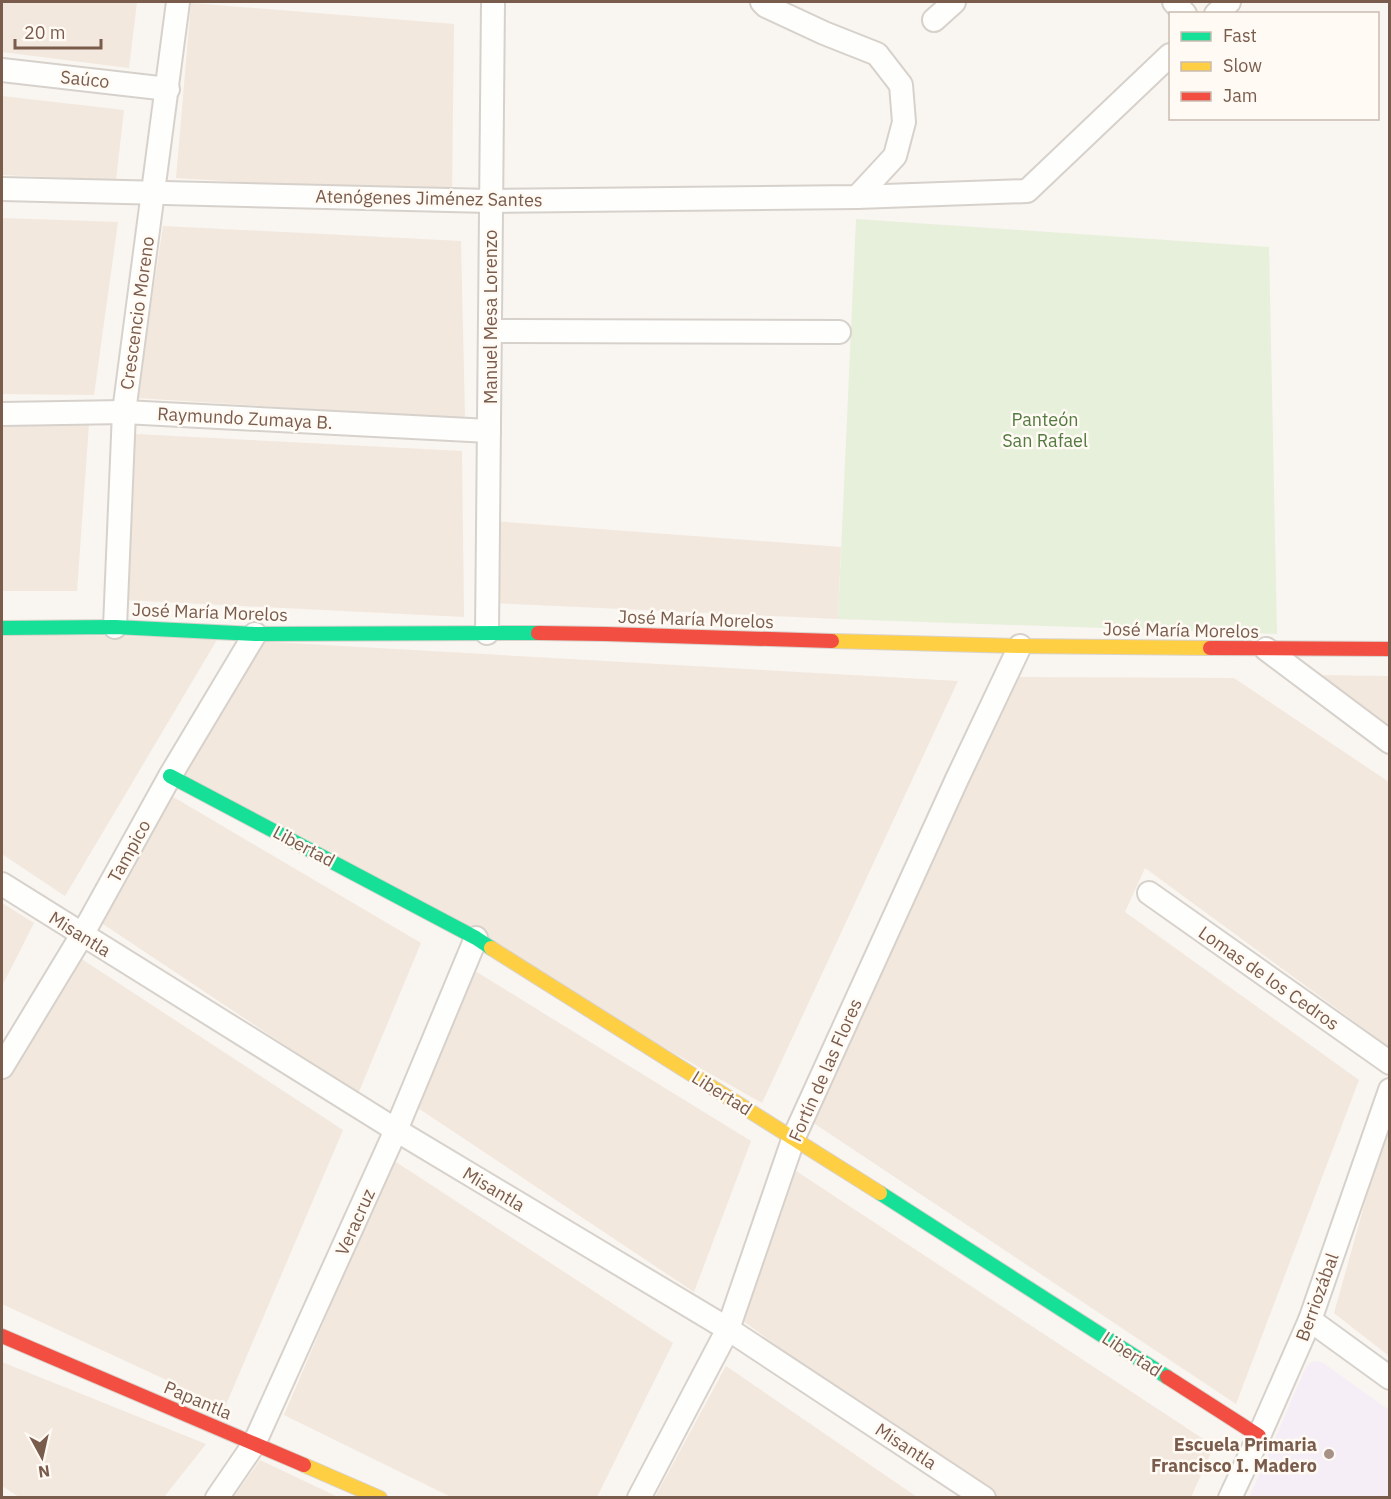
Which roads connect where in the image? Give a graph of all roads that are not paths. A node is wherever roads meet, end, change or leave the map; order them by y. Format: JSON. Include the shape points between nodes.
{"nodes":[{"id":1,"x":178,"y":2,"type":"edge"},
{"id":2,"x":493,"y":2,"type":"edge"},
{"id":3,"x":762,"y":2,"type":"edge"},
{"id":4,"x":954,"y":2,"type":"edge"},
{"id":5,"x":934,"y":20,"type":"dead end"},
{"id":6,"x":1169,"y":56,"type":"edge"},
{"id":7,"x":2,"y":70,"type":"edge"},
{"id":8,"x":168,"y":89,"type":"junction"},
{"id":9,"x":2,"y":189,"type":"edge"},
{"id":10,"x":154,"y":192,"type":"junction"},
{"id":11,"x":857,"y":197,"type":"junction"},
{"id":12,"x":490,"y":201,"type":"junction"},
{"id":13,"x":490,"y":331,"type":"junction"},
{"id":14,"x":839,"y":332,"type":"dead end"},
{"id":15,"x":124,"y":412,"type":"junction"},
{"id":16,"x":2,"y":414,"type":"edge"},
{"id":17,"x":489,"y":431,"type":"junction"},
{"id":18,"x":115,"y":627,"type":"junction"},
{"id":19,"x":2,"y":628,"type":"edge"},
{"id":20,"x":487,"y":633,"type":"junction"},
{"id":21,"x":255,"y":634,"type":"junction"},
{"id":22,"x":1020,"y":646,"type":"junction"},
{"id":23,"x":1266,"y":649,"type":"junction"},
{"id":24,"x":1389,"y":649,"type":"edge"},
{"id":25,"x":1389,"y":742,"type":"edge"},
{"id":26,"x":170,"y":776,"type":"junction"},
{"id":27,"x":2,"y":884,"type":"edge"},
{"id":28,"x":1149,"y":893,"type":"dead end"},
{"id":29,"x":82,"y":935,"type":"junction"},
{"id":30,"x":476,"y":938,"type":"junction"},
{"id":31,"x":1389,"y":1063,"type":"edge"},
{"id":32,"x":2,"y":1067,"type":"edge"},
{"id":33,"x":1389,"y":1090,"type":"edge"},
{"id":34,"x":396,"y":1130,"type":"junction"},
{"id":35,"x":794,"y":1137,"type":"junction"},
{"id":36,"x":1310,"y":1320,"type":"junction"},
{"id":37,"x":728,"y":1329,"type":"junction"},
{"id":38,"x":2,"y":1336,"type":"edge"},
{"id":39,"x":1389,"y":1378,"type":"edge"},
{"id":40,"x":1259,"y":1436,"type":"junction"},
{"id":41,"x":254,"y":1444,"type":"junction"},
{"id":42,"x":217,"y":1497,"type":"edge"},
{"id":43,"x":380,"y":1497,"type":"edge"},
{"id":44,"x":639,"y":1497,"type":"edge"},
{"id":45,"x":984,"y":1497,"type":"edge"},
{"id":46,"x":1230,"y":1497,"type":"edge"}],
"edges":[{"from":1,"to":8,"type":"street","name":"Crescencio Moreno"},
{"from":2,"to":12,"type":"street","name":"Manuel Mesa Lorenzo"},
{"from":3,"to":11,"type":"street","via":[[877,54],[901,85],[904,122],[895,156]]},
{"from":4,"to":5,"type":"street"},
{"from":6,"to":11,"type":"street","name":"Atenógenes Jiménez Santes","via":[[1027,191]]},
{"from":7,"to":8,"type":"street","name":"Saúco"},
{"from":8,"to":10,"type":"street","name":"Crescencio Moreno"},
{"from":9,"to":10,"type":"street","name":"Atenógenes Jiménez Santes"},
{"from":10,"to":12,"type":"street","name":"Atenógenes Jiménez Santes"},
{"from":10,"to":15,"type":"street","name":"Crescencio Moreno"},
{"from":11,"to":12,"type":"street","name":"Atenógenes Jiménez Santes"},
{"from":12,"to":13,"type":"street","name":"Manuel Mesa Lorenzo"},
{"from":13,"to":14,"type":"street"},
{"from":13,"to":17,"type":"street","name":"Manuel Mesa Lorenzo"},
{"from":15,"to":16,"type":"street","name":"Raymundo Zumaya B."},
{"from":15,"to":17,"type":"street","name":"Raymundo Zumaya B."},
{"from":15,"to":18,"type":"street","name":"Crescencio Moreno"},
{"from":17,"to":20,"type":"street","name":"Manuel Mesa Lorenzo"},
{"from":18,"to":19,"type":"street","name":"José María Morelos"},
{"from":18,"to":21,"type":"street","name":"José María Morelos"},
{"from":20,"to":21,"type":"street","name":"José María Morelos"},
{"from":20,"to":22,"type":"street","name":"José María Morelos"},
{"from":21,"to":26,"type":"street","name":"Tampico"},
{"from":22,"to":23,"type":"street","name":"José María Morelos"},
{"from":22,"to":35,"type":"street","name":"Fortín de las Flores"},
{"from":23,"to":24,"type":"street","name":"José María Morelos"},
{"from":23,"to":25,"type":"street"},
{"from":26,"to":29,"type":"street","name":"Tampico"},
{"from":26,"to":30,"type":"street","name":"Libertad"},
{"from":27,"to":29,"type":"street","name":"Misantla"},
{"from":28,"to":31,"type":"street","name":"Lomas de los Cedros"},
{"from":29,"to":32,"type":"street","name":"Tampico"},
{"from":29,"to":34,"type":"street","name":"Misantla"},
{"from":30,"to":34,"type":"street","name":"Veracruz"},
{"from":30,"to":35,"type":"street","name":"Libertad"},
{"from":33,"to":36,"type":"street","name":"Berriozábal"},
{"from":34,"to":37,"type":"street","name":"Misantla"},
{"from":34,"to":41,"type":"street","name":"Veracruz"},
{"from":35,"to":37,"type":"street","name":"Fortín de las Flores"},
{"from":35,"to":40,"type":"street","name":"Libertad"},
{"from":36,"to":39,"type":"street"},
{"from":36,"to":40,"type":"street","name":"Berriozábal"},
{"from":37,"to":44,"type":"street","name":"Fortín de las Flores"},
{"from":37,"to":45,"type":"street","name":"Misantla"},
{"from":38,"to":41,"type":"street","name":"Papantla"},
{"from":40,"to":46,"type":"street","name":"Berriozábal"},
{"from":41,"to":42,"type":"street","name":"Veracruz"},
{"from":41,"to":43,"type":"street","name":"Papantla"}]}
